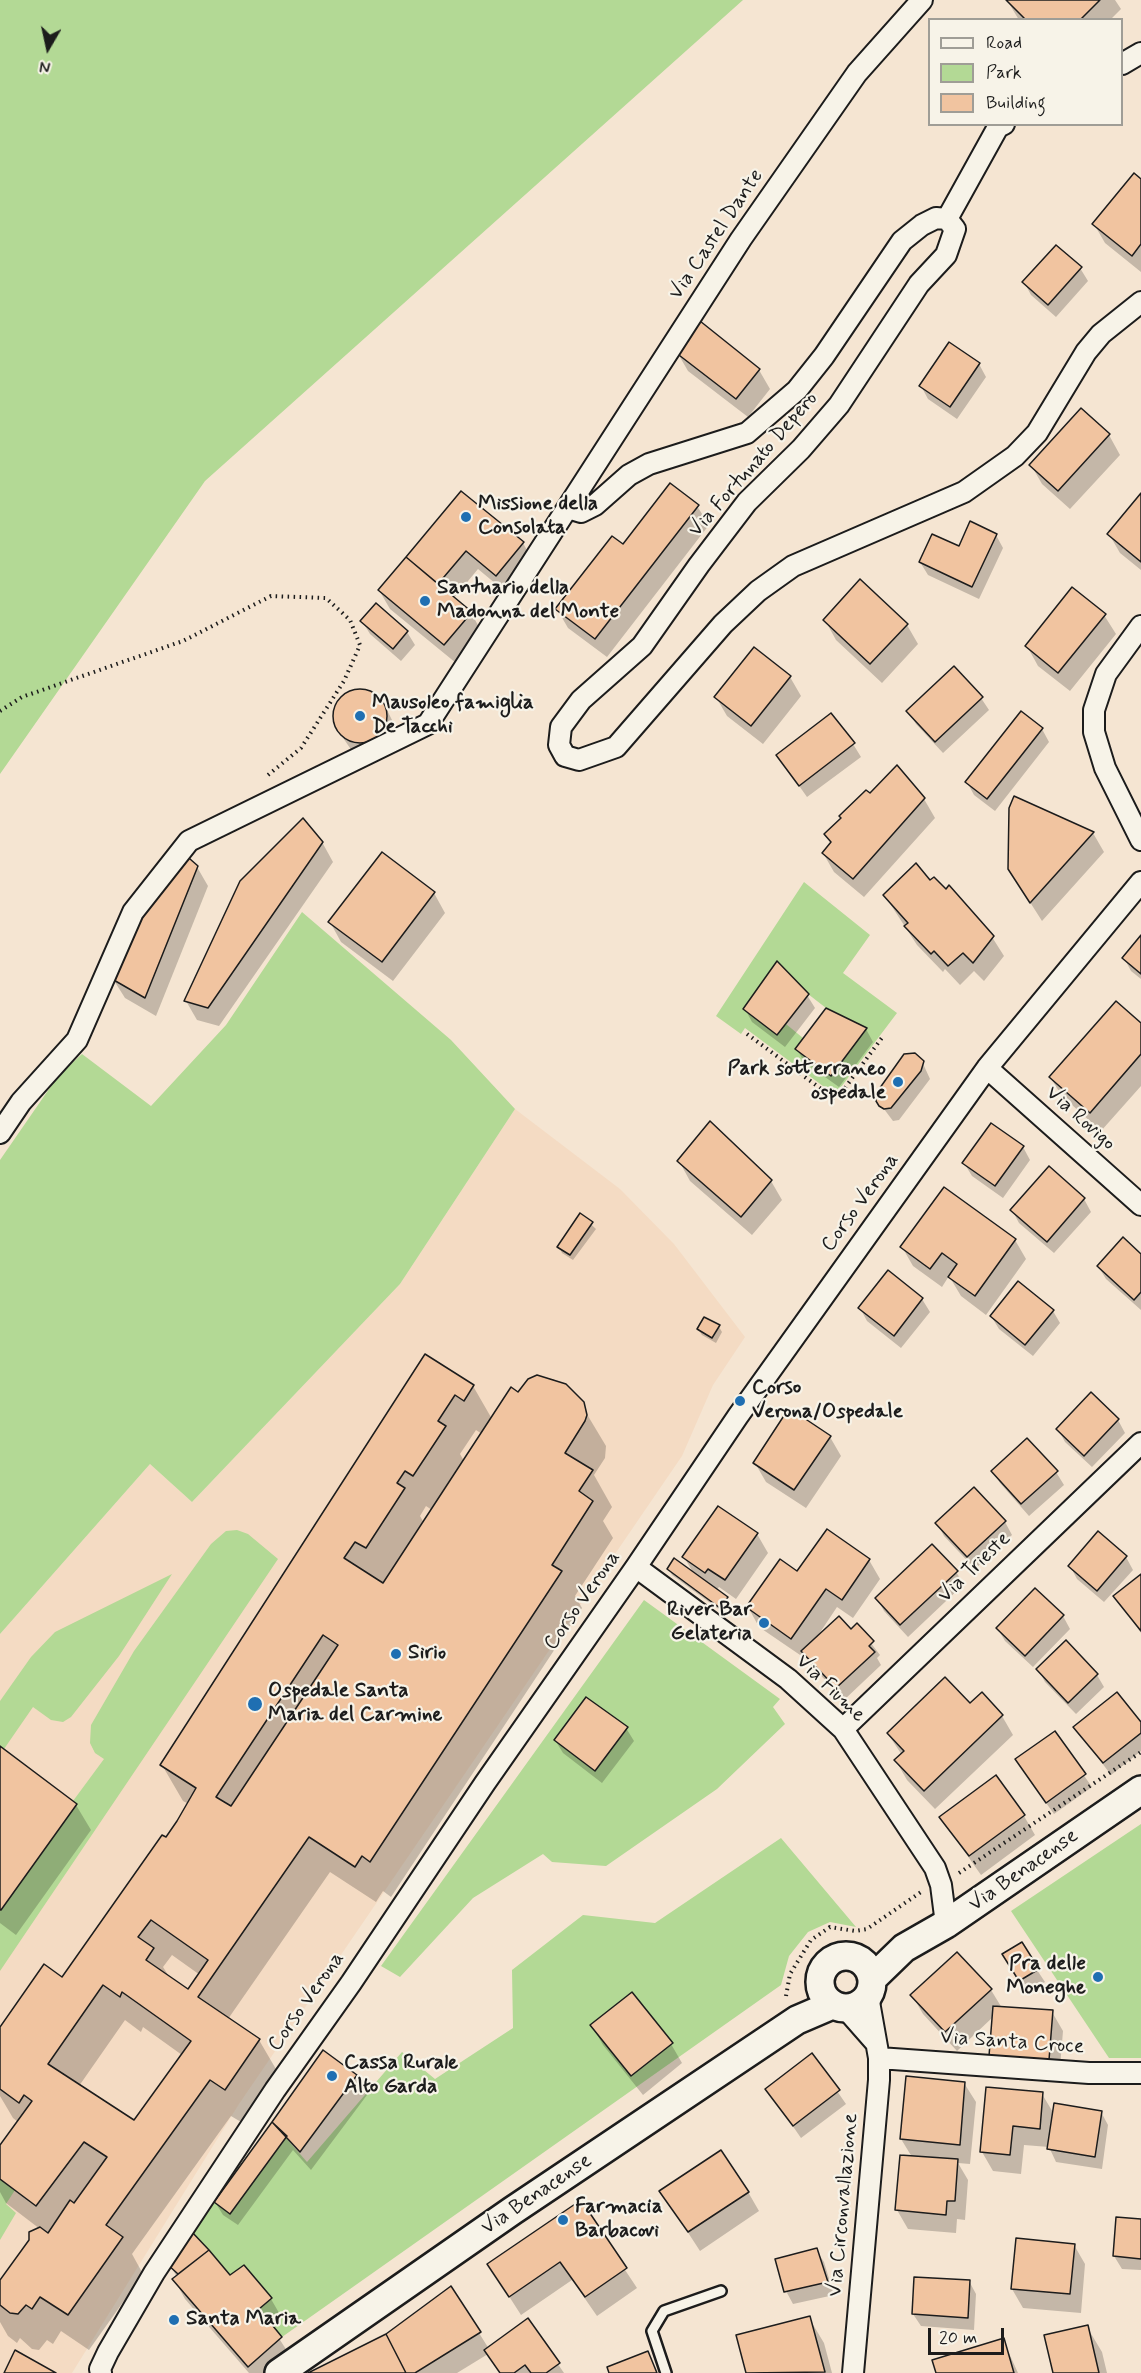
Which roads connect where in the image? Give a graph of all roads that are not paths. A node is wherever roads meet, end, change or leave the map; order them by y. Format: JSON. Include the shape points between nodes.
{"nodes":[{"id":1,"x":922,"y":0,"type":"edge"},
{"id":2,"x":1141,"y":53,"type":"edge"},
{"id":3,"x":1123,"y":63,"type":"edge"},
{"id":4,"x":1001,"y":126,"type":"edge"},
{"id":5,"x":947,"y":219,"type":"junction"},
{"id":6,"x":1141,"y":302,"type":"edge"},
{"id":7,"x":568,"y":508,"type":"junction"},
{"id":8,"x":1141,"y":626,"type":"edge"},
{"id":9,"x":1141,"y":840,"type":"edge"},
{"id":10,"x":1141,"y":882,"type":"edge"},
{"id":11,"x":987,"y":1068,"type":"junction"},
{"id":12,"x":0,"y":1133,"type":"edge"},
{"id":13,"x":1141,"y":1205,"type":"edge"},
{"id":14,"x":1141,"y":1443,"type":"edge"},
{"id":15,"x":636,"y":1567,"type":"junction"},
{"id":16,"x":843,"y":1729,"type":"junction"},
{"id":17,"x":1141,"y":1790,"type":"edge"},
{"id":18,"x":946,"y":1924,"type":"junction"},
{"id":19,"x":904,"y":1948,"type":"junction"},
{"id":20,"x":855,"y":1958,"type":"junction"},
{"id":21,"x":820,"y":1978,"type":"junction"},
{"id":22,"x":855,"y":1997,"type":"junction"},
{"id":23,"x":797,"y":2020,"type":"junction"},
{"id":24,"x":877,"y":2050,"type":"junction"},
{"id":25,"x":1141,"y":2073,"type":"edge"},
{"id":26,"x":721,"y":2290,"type":"dead end"},
{"id":27,"x":101,"y":2373,"type":"edge"},
{"id":28,"x":279,"y":2373,"type":"edge"},
{"id":29,"x":666,"y":2373,"type":"edge"},
{"id":30,"x":853,"y":2373,"type":"edge"}],
"edges":[{"from":1,"to":7,"type":"street","name":"Via Castel Dante","via":[[857,73],[741,239]]},
{"from":2,"to":3,"type":"street"},
{"from":4,"to":5,"type":"street"},
{"from":5,"to":6,"type":"street","name":"Via Fortunato Depero","via":[[955,229],[946,255],[919,284],[839,405],[747,502],[642,646],[581,700],[561,727],[559,745],[565,756],[579,760],[616,747],[723,624],[758,591],[793,566],[964,492],[1016,456],[1037,433],[1086,352],[1101,334]]},
{"from":5,"to":7,"type":"street","name":"Via Fortunato Depero","via":[[936,218],[902,241],[824,356],[771,416],[747,433],[649,464],[581,512]]},
{"from":7,"to":12,"type":"street","name":"Via Castel Dante","via":[[428,724],[189,840],[133,912],[77,1040],[21,1102]]},
{"from":8,"to":9,"type":"street","via":[[1106,674],[1094,710],[1094,732],[1105,768]]},
{"from":10,"to":11,"type":"street","name":"Corso Verona"},
{"from":11,"to":13,"type":"street","name":"Via Rovigo"},
{"from":11,"to":15,"type":"street","name":"Corso Verona","via":[[738,1416]]},
{"from":14,"to":16,"type":"street","name":"Via Trieste"},
{"from":15,"to":16,"type":"street","name":"Via Fiume","via":[[788,1679]]},
{"from":15,"to":27,"type":"street","name":"Corso Verona","via":[[275,2090],[154,2273],[108,2352]]},
{"from":16,"to":18,"type":"street","name":"Via Fiume","via":[[935,1868]]},
{"from":17,"to":18,"type":"main road","name":"Via Benacense"},
{"from":18,"to":19,"type":"main road","name":"Via Benacense"},
{"from":19,"to":20,"type":"main road","name":"Via Benacense"},
{"from":19,"to":22,"type":"main road","name":"Via Benacense"},
{"from":20,"to":21,"type":"main road","name":"Via Benacense","via":[[832,1960]]},
{"from":20,"to":22,"type":"main road","via":[[867,1966]]},
{"from":21,"to":22,"type":"main road","via":[[822,1993]]},
{"from":21,"to":23,"type":"main road","name":"Via Benacense"},
{"from":22,"to":23,"type":"main road","name":"Via Benacense"},
{"from":22,"to":24,"type":"street"},
{"from":23,"to":28,"type":"main road","name":"Via Benacense"},
{"from":24,"to":25,"type":"street","name":"Via Santa Croce","via":[[1089,2073]]},
{"from":24,"to":30,"type":"street","name":"Via Circonvallazione"},
{"from":26,"to":29,"type":"lane","via":[[664,2311],[652,2331]]}]}
